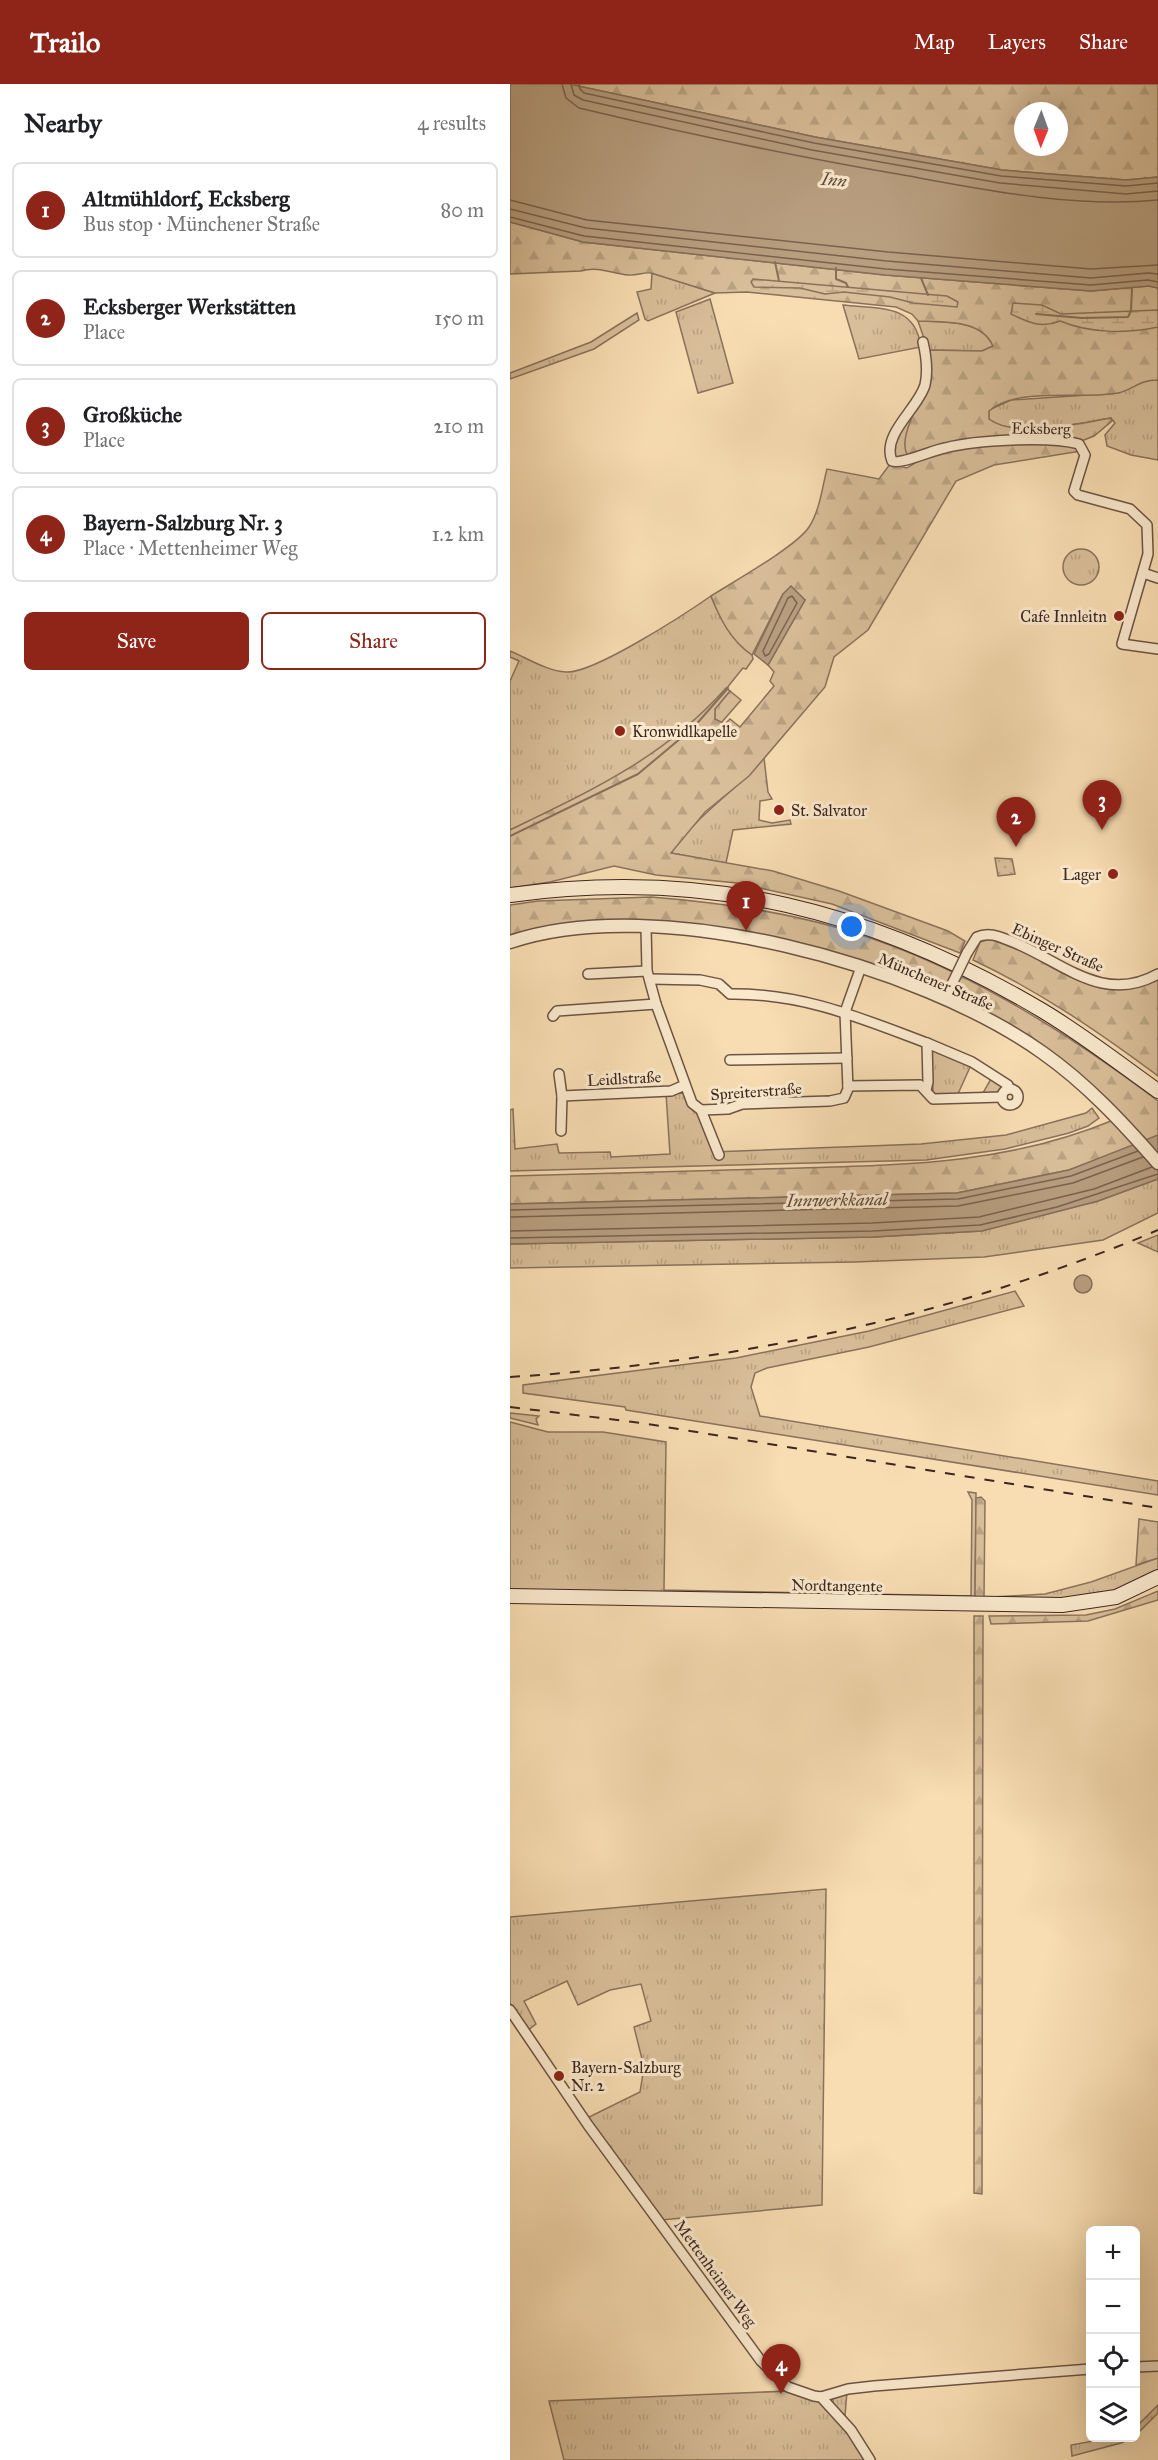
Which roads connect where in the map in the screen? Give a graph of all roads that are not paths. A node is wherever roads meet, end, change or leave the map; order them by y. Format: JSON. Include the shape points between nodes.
{"nodes":[{"id":1,"x":923,"y":342,"type":"dead end"},
{"id":2,"x":1143,"y":573,"type":"junction"},
{"id":3,"x":1158,"y":578,"type":"edge"},
{"id":4,"x":1158,"y":649,"type":"edge"},
{"id":5,"x":510,"y":895,"type":"edge"},
{"id":6,"x":646,"y":927,"type":"junction"},
{"id":7,"x":510,"y":942,"type":"edge"},
{"id":8,"x":861,"y":967,"type":"junction"},
{"id":9,"x":588,"y":974,"type":"dead end"},
{"id":10,"x":1158,"y":974,"type":"edge"},
{"id":11,"x":649,"y":975,"type":"junction"},
{"id":12,"x":946,"y":999,"type":"junction"},
{"id":13,"x":656,"y":1004,"type":"junction"},
{"id":14,"x":845,"y":1012,"type":"junction"},
{"id":15,"x":553,"y":1016,"type":"dead end"},
{"id":16,"x":927,"y":1043,"type":"junction"},
{"id":17,"x":847,"y":1058,"type":"junction"},
{"id":18,"x":730,"y":1060,"type":"dead end"},
{"id":19,"x":559,"y":1074,"type":"dead end"},
{"id":20,"x":686,"y":1085,"type":"junction"},
{"id":21,"x":848,"y":1086,"type":"junction"},
{"id":22,"x":1010,"y":1089,"type":"junction"},
{"id":23,"x":926,"y":1090,"type":"junction"},
{"id":24,"x":1158,"y":1091,"type":"edge"},
{"id":25,"x":562,"y":1096,"type":"junction"},
{"id":26,"x":1002,"y":1097,"type":"junction"},
{"id":27,"x":701,"y":1110,"type":"junction"},
{"id":28,"x":561,"y":1131,"type":"dead end"},
{"id":29,"x":719,"y":1155,"type":"dead end"},
{"id":30,"x":1158,"y":1162,"type":"edge"},
{"id":31,"x":1158,"y":1577,"type":"edge"},
{"id":32,"x":510,"y":1596,"type":"edge"},
{"id":33,"x":510,"y":2010,"type":"edge"},
{"id":34,"x":1158,"y":2366,"type":"edge"},
{"id":35,"x":1140,"y":2367,"type":"edge"},
{"id":36,"x":1086,"y":2369,"type":"edge"},
{"id":37,"x":821,"y":2397,"type":"junction"},
{"id":38,"x":870,"y":2460,"type":"edge"}],
"edges":[{"from":1,"to":2,"type":"street","name":"Ecksberg","via":[[925,385],[894,438],[892,462],[899,464],[930,451],[965,445],[1014,441],[1079,444],[1085,455],[1074,491],[1130,509],[1143,518],[1149,542]]},
{"from":2,"to":3,"type":"street"},
{"from":2,"to":4,"type":"street","name":"Ecksberg","via":[[1122,644]]},
{"from":5,"to":24,"type":"main road","via":[[623,886],[698,890],[793,904],[845,919],[904,941],[998,986],[1094,1044]]},
{"from":6,"to":7,"type":"street","name":"Münchener Straße","via":[[559,931]]},
{"from":6,"to":8,"type":"street","name":"Münchener Straße","via":[[735,937]]},
{"from":6,"to":11,"type":"street","name":"Spreiterstraße"},
{"from":8,"to":12,"type":"street","name":"Münchener Straße"},
{"from":8,"to":14,"type":"street"},
{"from":9,"to":11,"type":"street"},
{"from":10,"to":12,"type":"street","name":"Ebinger Straße","bridge":true,"via":[[1133,985],[1102,984],[1043,954],[990,934],[977,937]]},
{"from":11,"to":13,"type":"street","name":"Spreiterstraße"},
{"from":11,"to":14,"type":"street","via":[[697,979],[719,984],[730,994],[782,996]]},
{"from":12,"to":30,"type":"street","name":"Münchener Straße","via":[[1043,1052],[1122,1121]]},
{"from":13,"to":15,"type":"street","via":[[556,1011]]},
{"from":13,"to":20,"type":"street","name":"Spreiterstraße"},
{"from":14,"to":16,"type":"street"},
{"from":14,"to":17,"type":"street"},
{"from":16,"to":22,"type":"street","via":[[972,1062]]},
{"from":16,"to":23,"type":"street"},
{"from":17,"to":18,"type":"street","name":"Spreiterstraße"},
{"from":17,"to":21,"type":"street"},
{"from":19,"to":25,"type":"street"},
{"from":20,"to":25,"type":"street","name":"Leidlstraße","via":[[671,1091]]},
{"from":20,"to":27,"type":"street","name":"Spreiterstraße","via":[[693,1106]]},
{"from":21,"to":23,"type":"street","via":[[920,1085]]},
{"from":21,"to":27,"type":"street","name":"Spreiterstraße","via":[[844,1098],[836,1100]]},
{"from":22,"to":26,"type":"street"},
{"from":22,"to":26,"type":"street","via":[[1018,1094],[1016,1102],[1007,1104]]},
{"from":23,"to":26,"type":"street","via":[[933,1099]]},
{"from":25,"to":28,"type":"street"},
{"from":27,"to":29,"type":"street","name":"Spreiterstraße"},
{"from":31,"to":32,"type":"main road","name":"Nordtangente","via":[[1116,1597],[1062,1605]]},
{"from":33,"to":37,"type":"street","name":"Mettenheimer Weg","via":[[588,2125],[761,2361],[788,2387]]},
{"from":34,"to":35,"type":"street"},
{"from":36,"to":37,"type":"street","via":[[865,2386]]},
{"from":37,"to":38,"type":"street","via":[[851,2430]]}]}
